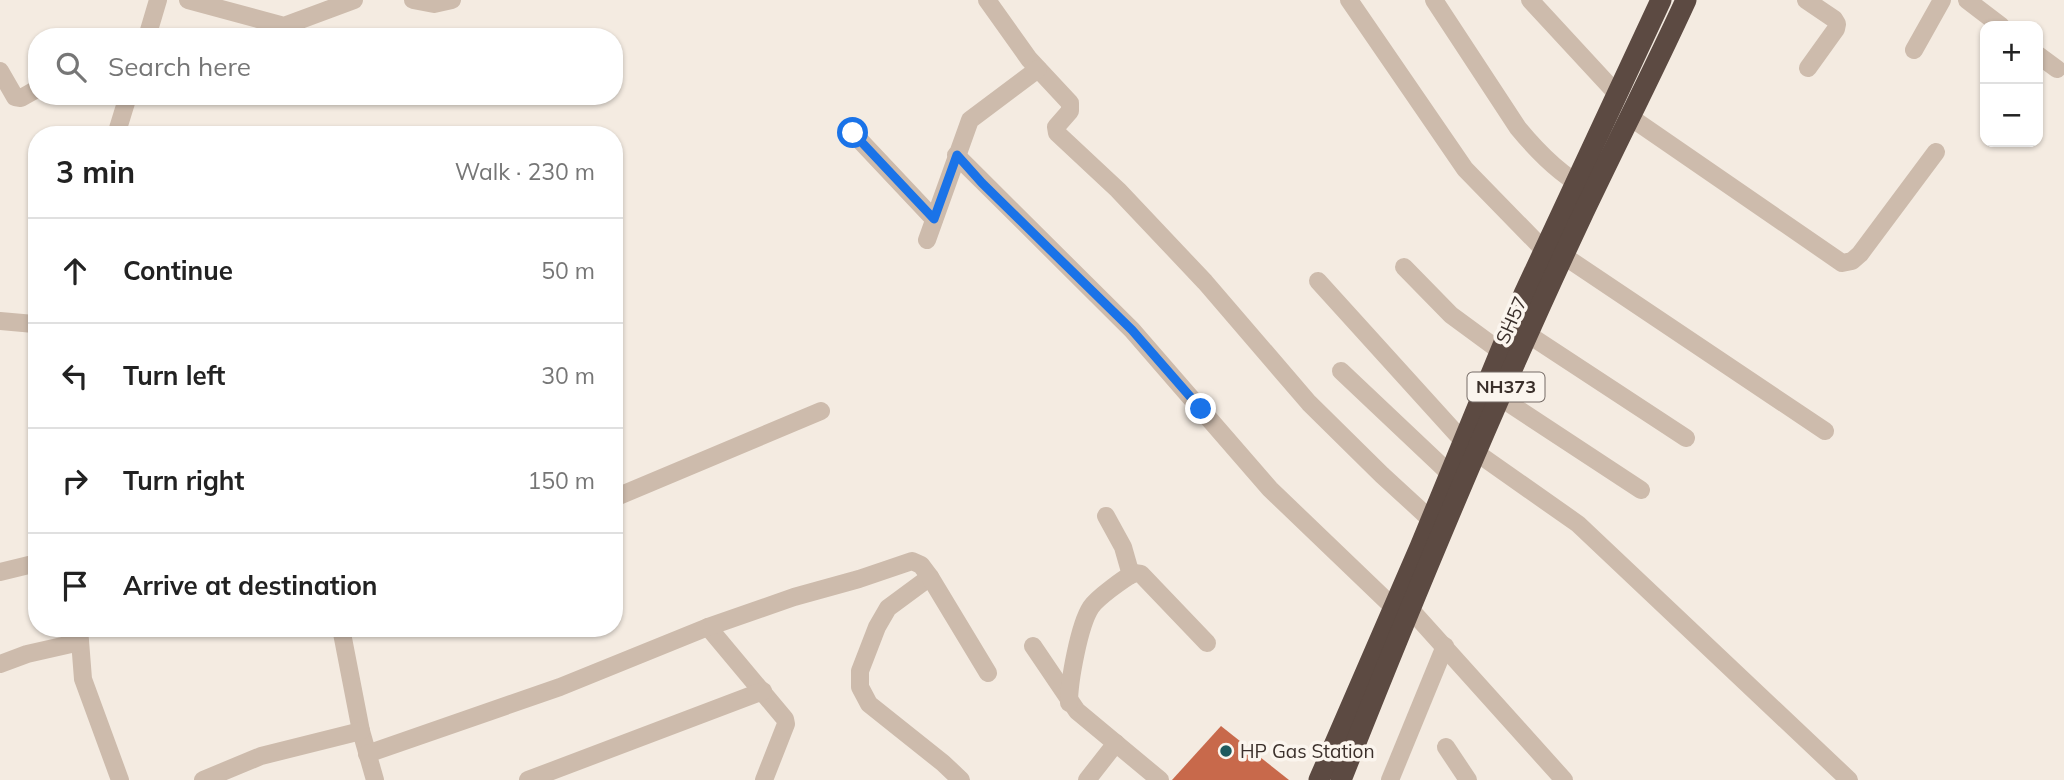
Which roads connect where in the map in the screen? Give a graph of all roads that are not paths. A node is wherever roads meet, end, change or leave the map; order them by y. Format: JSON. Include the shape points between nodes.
{"nodes":[{"id":1,"x":158,"y":0,"type":"edge"},
{"id":2,"x":188,"y":0,"type":"edge"},
{"id":3,"x":354,"y":0,"type":"edge"},
{"id":4,"x":414,"y":0,"type":"edge"},
{"id":5,"x":452,"y":0,"type":"edge"},
{"id":6,"x":987,"y":0,"type":"edge"},
{"id":7,"x":1349,"y":0,"type":"edge"},
{"id":8,"x":1434,"y":0,"type":"edge"},
{"id":9,"x":1530,"y":0,"type":"edge"},
{"id":10,"x":1661,"y":0,"type":"edge"},
{"id":11,"x":1686,"y":0,"type":"edge"},
{"id":12,"x":1806,"y":0,"type":"edge"},
{"id":13,"x":1942,"y":0,"type":"edge"},
{"id":14,"x":1967,"y":0,"type":"edge"},
{"id":15,"x":1994,"y":21,"type":"edge"},
{"id":16,"x":150,"y":28,"type":"edge"},
{"id":17,"x":1914,"y":50,"type":"dead end"},
{"id":18,"x":2043,"y":59,"type":"edge"},
{"id":19,"x":1808,"y":68,"type":"dead end"},
{"id":20,"x":1038,"y":69,"type":"junction"},
{"id":21,"x":2057,"y":69,"type":"dead end"},
{"id":22,"x":0,"y":71,"type":"edge"},
{"id":23,"x":1616,"y":93,"type":"junction"},
{"id":24,"x":28,"y":94,"type":"edge"},
{"id":25,"x":122,"y":105,"type":"edge"},
{"id":26,"x":1630,"y":117,"type":"junction"},
{"id":27,"x":118,"y":126,"type":"edge"},
{"id":28,"x":853,"y":133,"type":"dead end"},
{"id":29,"x":1936,"y":152,"type":"dead end"},
{"id":30,"x":957,"y":155,"type":"junction"},
{"id":31,"x":1585,"y":188,"type":"junction"},
{"id":32,"x":934,"y":219,"type":"junction"},
{"id":33,"x":927,"y":240,"type":"dead end"},
{"id":34,"x":1554,"y":253,"type":"junction"},
{"id":35,"x":1404,"y":267,"type":"dead end"},
{"id":36,"x":1318,"y":281,"type":"dead end"},
{"id":37,"x":0,"y":321,"type":"edge"},
{"id":38,"x":28,"y":323,"type":"edge"},
{"id":39,"x":1529,"y":335,"type":"junction"},
{"id":40,"x":1500,"y":351,"type":"junction"},
{"id":41,"x":1341,"y":371,"type":"dead end"},
{"id":42,"x":1501,"y":398,"type":"junction"},
{"id":43,"x":821,"y":411,"type":"dead end"},
{"id":44,"x":1825,"y":431,"type":"dead end"},
{"id":45,"x":1686,"y":438,"type":"dead end"},
{"id":46,"x":1470,"y":447,"type":"junction"},
{"id":47,"x":1450,"y":474,"type":"junction"},
{"id":48,"x":1641,"y":490,"type":"dead end"},
{"id":49,"x":623,"y":494,"type":"edge"},
{"id":50,"x":1106,"y":516,"type":"dead end"},
{"id":51,"x":1430,"y":519,"type":"junction"},
{"id":52,"x":28,"y":565,"type":"edge"},
{"id":53,"x":0,"y":572,"type":"edge"},
{"id":54,"x":1131,"y":575,"type":"junction"},
{"id":55,"x":930,"y":577,"type":"junction"},
{"id":56,"x":1402,"y":609,"type":"junction"},
{"id":57,"x":708,"y":627,"type":"junction"},
{"id":58,"x":74,"y":637,"type":"edge"},
{"id":59,"x":80,"y":637,"type":"edge"},
{"id":60,"x":343,"y":637,"type":"edge"},
{"id":61,"x":1207,"y":643,"type":"dead end"},
{"id":62,"x":1033,"y":646,"type":"dead end"},
{"id":63,"x":1445,"y":646,"type":"junction"},
{"id":64,"x":0,"y":664,"type":"edge"},
{"id":65,"x":988,"y":673,"type":"dead end"},
{"id":66,"x":762,"y":691,"type":"junction"},
{"id":67,"x":1069,"y":703,"type":"junction"},
{"id":68,"x":361,"y":731,"type":"junction"},
{"id":69,"x":1116,"y":743,"type":"junction"},
{"id":70,"x":1446,"y":747,"type":"dead end"},
{"id":71,"x":367,"y":754,"type":"junction"},
{"id":72,"x":769,"y":778,"type":"edge"},
{"id":73,"x":121,"y":780,"type":"edge"},
{"id":74,"x":203,"y":780,"type":"edge"},
{"id":75,"x":375,"y":780,"type":"edge"},
{"id":76,"x":528,"y":780,"type":"edge"},
{"id":77,"x":961,"y":780,"type":"edge"},
{"id":78,"x":1087,"y":780,"type":"edge"},
{"id":79,"x":1160,"y":780,"type":"edge"},
{"id":80,"x":1319,"y":780,"type":"edge"},
{"id":81,"x":1341,"y":780,"type":"edge"},
{"id":82,"x":1390,"y":780,"type":"edge"},
{"id":83,"x":1468,"y":780,"type":"edge"},
{"id":84,"x":1564,"y":780,"type":"edge"},
{"id":85,"x":1849,"y":780,"type":"edge"}],
"edges":[{"from":1,"to":16,"type":"street"},
{"from":2,"to":3,"type":"street","via":[[285,26]]},
{"from":4,"to":5,"type":"street","via":[[434,4]]},
{"from":6,"to":20,"type":"street"},
{"from":7,"to":34,"type":"street","via":[[1465,169]]},
{"from":8,"to":31,"type":"street","via":[[1518,128]]},
{"from":9,"to":23,"type":"street"},
{"from":10,"to":23,"type":"highway","number":"NH373"},
{"from":11,"to":26,"type":"highway","number":"NH373"},
{"from":12,"to":19,"type":"street","via":[[1837,24]]},
{"from":13,"to":17,"type":"street"},
{"from":14,"to":15,"type":"street"},
{"from":18,"to":21,"type":"street"},
{"from":20,"to":30,"type":"street","via":[[970,120]]},
{"from":20,"to":51,"type":"street","via":[[1071,107],[1056,127],[1057,133],[1205,282],[1310,403]]},
{"from":22,"to":24,"type":"street","via":[[15,97]]},
{"from":23,"to":31,"type":"highway","number":"NH373"},
{"from":25,"to":27,"type":"street"},
{"from":26,"to":29,"type":"street","via":[[1842,262],[1860,254]]},
{"from":26,"to":31,"type":"highway","number":"NH373"},
{"from":28,"to":32,"type":"street"},
{"from":30,"to":32,"type":"street"},
{"from":30,"to":56,"type":"street","via":[[1132,330],[1270,489]]},
{"from":31,"to":34,"type":"highway","number":"NH373"},
{"from":32,"to":33,"type":"street"},
{"from":34,"to":39,"type":"highway","name":"SH57","number":"NH373"},
{"from":34,"to":40,"type":"highway","number":"NH373"},
{"from":34,"to":44,"type":"street"},
{"from":35,"to":40,"type":"street","via":[[1451,315]]},
{"from":36,"to":46,"type":"street"},
{"from":37,"to":38,"type":"street"},
{"from":39,"to":42,"type":"highway","name":"SH57","number":"NH373"},
{"from":39,"to":45,"type":"street"},
{"from":40,"to":46,"type":"highway","number":"NH373"},
{"from":41,"to":47,"type":"street"},
{"from":42,"to":46,"type":"highway","name":"SH57","number":"NH373"},
{"from":42,"to":48,"type":"street"},
{"from":43,"to":49,"type":"street"},
{"from":46,"to":47,"type":"highway","number":"NH373"},
{"from":46,"to":56,"type":"highway","name":"SH57","number":"NH373"},
{"from":46,"to":85,"type":"street","via":[[1578,524]]},
{"from":47,"to":51,"type":"highway","number":"NH373"},
{"from":50,"to":54,"type":"street","via":[[1124,547]]},
{"from":51,"to":56,"type":"highway","number":"NH373"},
{"from":52,"to":53,"type":"street"},
{"from":54,"to":61,"type":"street","via":[[1141,575]]},
{"from":54,"to":67,"type":"street","via":[[1091,607],[1080,637]]},
{"from":55,"to":57,"type":"street","via":[[912,561]]},
{"from":55,"to":65,"type":"street"},
{"from":55,"to":77,"type":"street","via":[[888,608],[860,671],[860,687],[869,704]]},
{"from":56,"to":63,"type":"street"},
{"from":56,"to":80,"type":"highway","number":"NH373"},
{"from":56,"to":81,"type":"highway","name":"SH57","number":"NH373","via":[[1389,658]]},
{"from":57,"to":66,"type":"street"},
{"from":57,"to":71,"type":"street","via":[[560,687]]},
{"from":58,"to":64,"type":"street"},
{"from":59,"to":73,"type":"street","via":[[83,679]]},
{"from":60,"to":68,"type":"street"},
{"from":62,"to":67,"type":"street"},
{"from":63,"to":82,"type":"street"},
{"from":63,"to":84,"type":"street"},
{"from":66,"to":72,"type":"street","via":[[786,724]]},
{"from":66,"to":76,"type":"street"},
{"from":67,"to":69,"type":"street"},
{"from":68,"to":71,"type":"street"},
{"from":68,"to":74,"type":"street","via":[[261,756]]},
{"from":69,"to":78,"type":"street"},
{"from":69,"to":79,"type":"street"},
{"from":70,"to":83,"type":"street"},
{"from":71,"to":75,"type":"street"}]}
